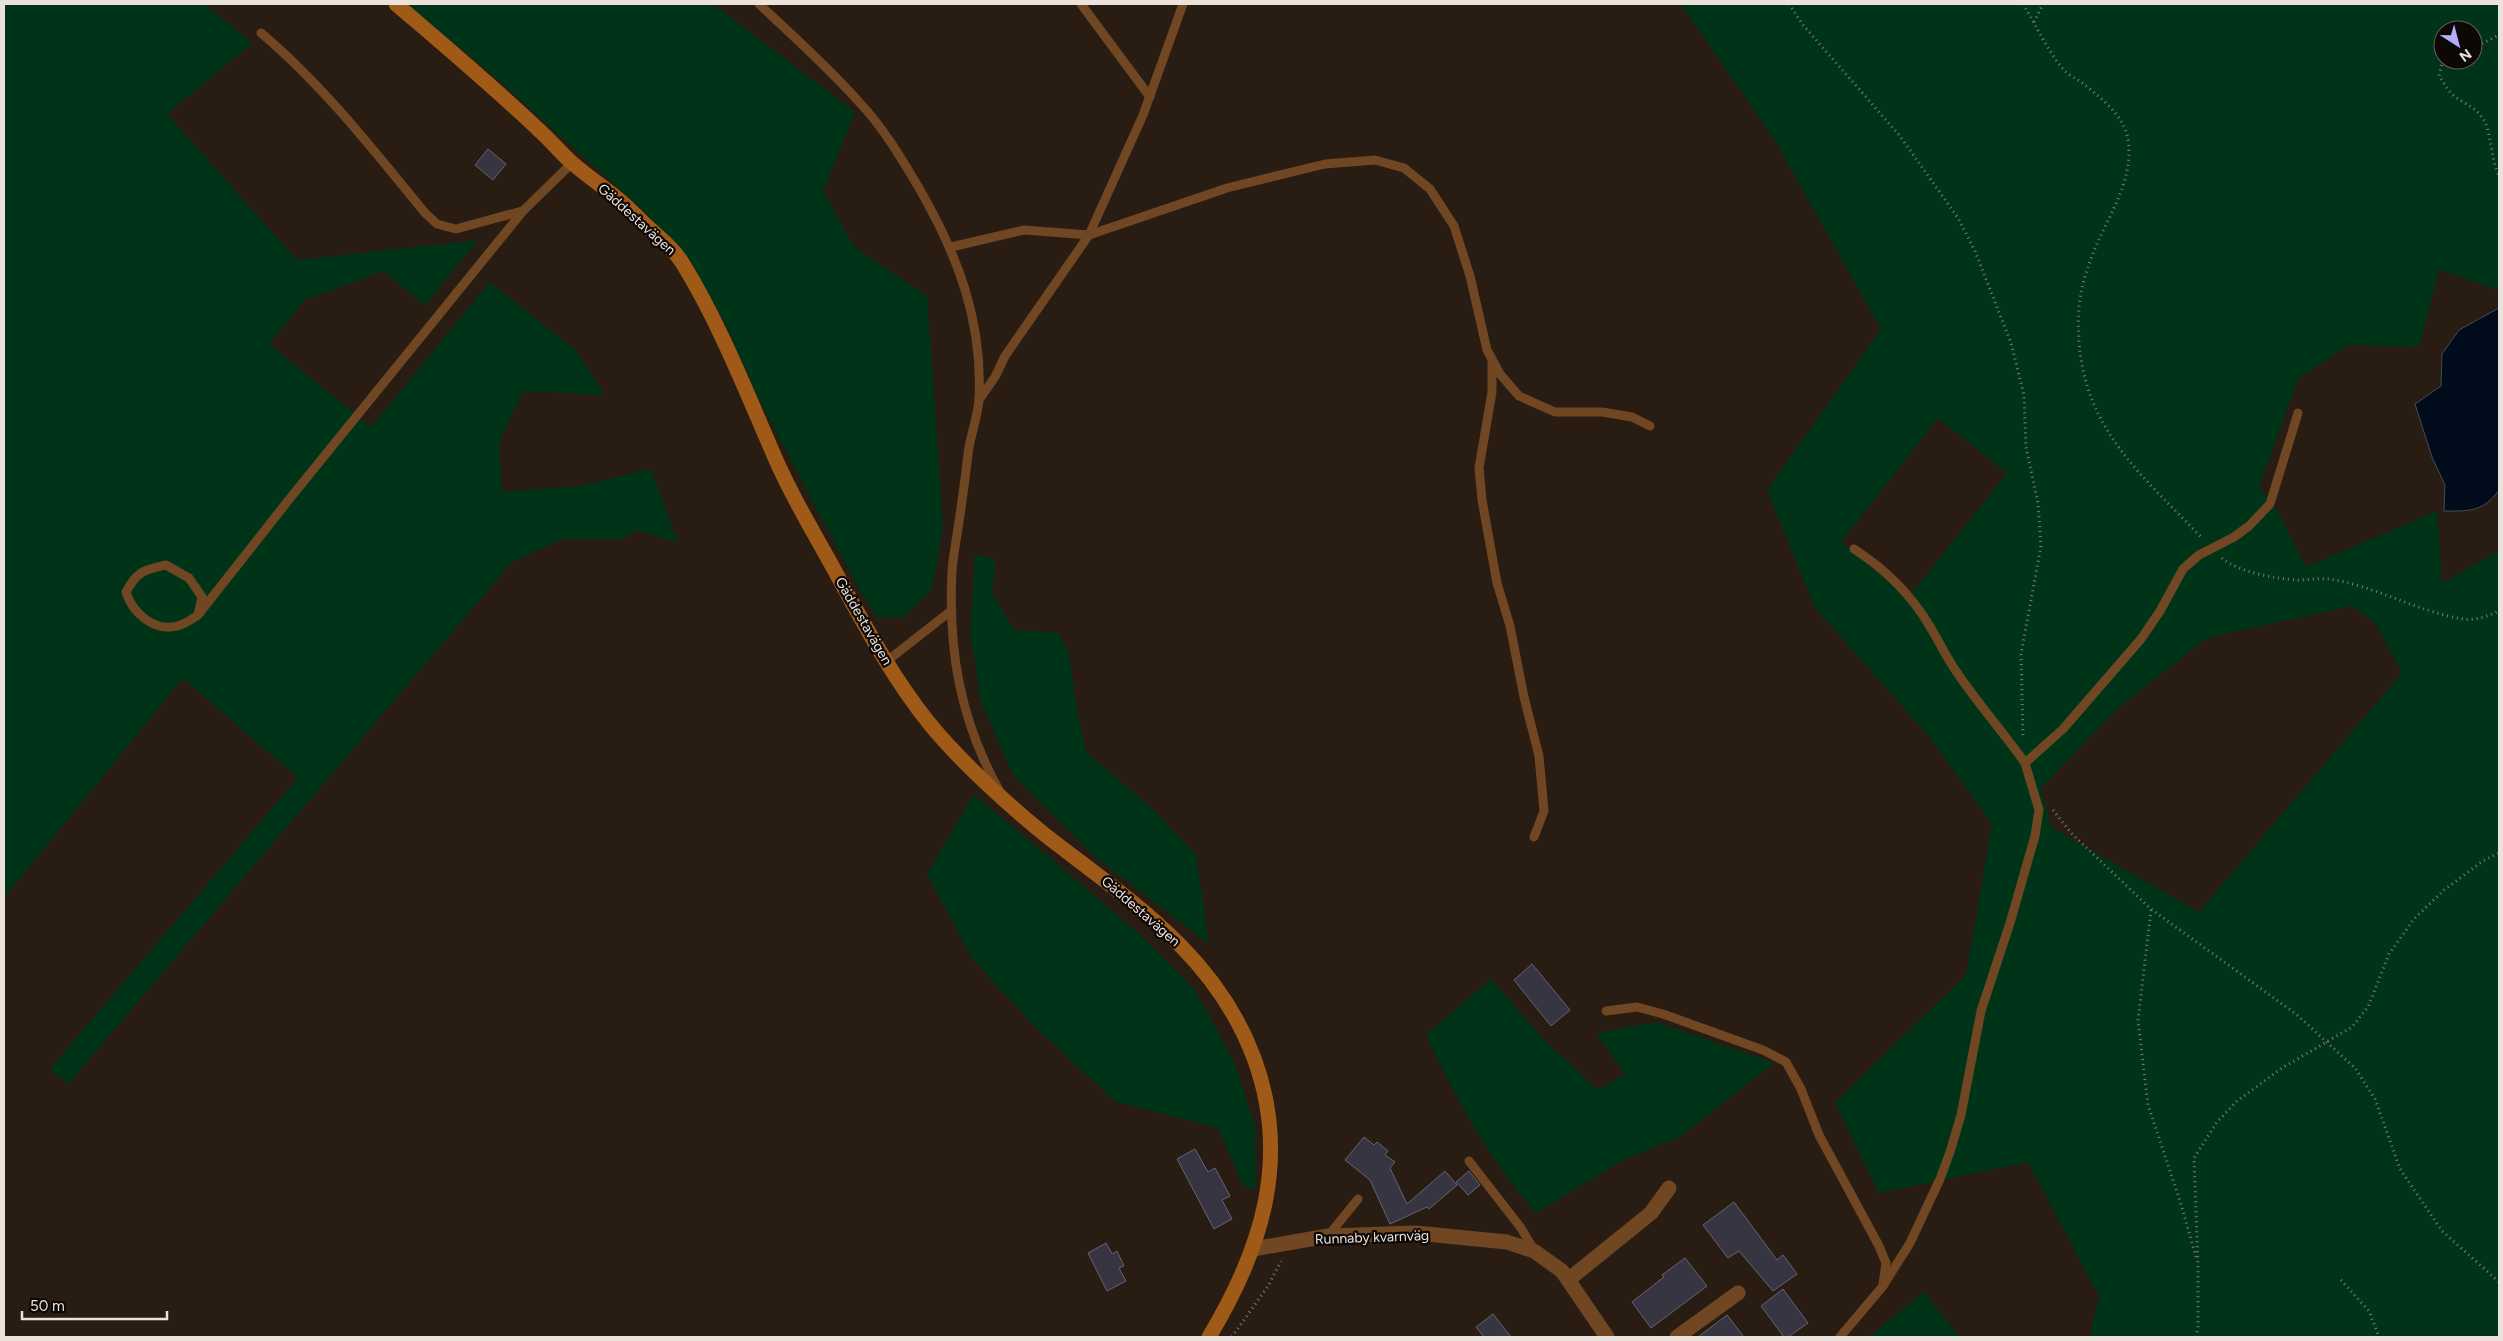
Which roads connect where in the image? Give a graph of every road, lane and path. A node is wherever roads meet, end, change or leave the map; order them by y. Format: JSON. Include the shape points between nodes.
{"nodes":[{"id":1,"x":396,"y":4,"type":"edge"},
{"id":2,"x":760,"y":4,"type":"edge"},
{"id":3,"x":1081,"y":4,"type":"edge"},
{"id":4,"x":1183,"y":4,"type":"edge"},
{"id":5,"x":2024,"y":4,"type":"edge"},
{"id":6,"x":2043,"y":4,"type":"edge"},
{"id":7,"x":2034,"y":22,"type":"junction"},
{"id":8,"x":261,"y":33,"type":"dead end"},
{"id":9,"x":2499,"y":35,"type":"edge"},
{"id":10,"x":2483,"y":43,"type":"edge"},
{"id":11,"x":2440,"y":70,"type":"edge"},
{"id":12,"x":1150,"y":97,"type":"junction"},
{"id":13,"x":572,"y":163,"type":"junction"},
{"id":14,"x":2499,"y":175,"type":"edge"},
{"id":15,"x":523,"y":210,"type":"junction"},
{"id":16,"x":1089,"y":235,"type":"junction"},
{"id":17,"x":951,"y":247,"type":"junction"},
{"id":18,"x":1492,"y":359,"type":"junction"},
{"id":19,"x":979,"y":400,"type":"junction"},
{"id":20,"x":2298,"y":413,"type":"dead end"},
{"id":21,"x":1650,"y":426,"type":"dead end"},
{"id":22,"x":2212,"y":548,"type":"junction"},
{"id":23,"x":1854,"y":549,"type":"dead end"},
{"id":24,"x":952,"y":610,"type":"junction"},
{"id":25,"x":2499,"y":611,"type":"edge"},
{"id":26,"x":198,"y":615,"type":"junction"},
{"id":27,"x":887,"y":661,"type":"junction"},
{"id":28,"x":2025,"y":763,"type":"junction"},
{"id":29,"x":1003,"y":796,"type":"junction"},
{"id":30,"x":1534,"y":837,"type":"dead end"},
{"id":31,"x":2499,"y":853,"type":"edge"},
{"id":32,"x":2151,"y":909,"type":"dead end"},
{"id":33,"x":1606,"y":1011,"type":"dead end"},
{"id":34,"x":1469,"y":1161,"type":"dead end"},
{"id":35,"x":1669,"y":1188,"type":"dead end"},
{"id":36,"x":1358,"y":1199,"type":"dead end"},
{"id":37,"x":1328,"y":1236,"type":"junction"},
{"id":38,"x":1286,"y":1243,"type":"junction"},
{"id":39,"x":1253,"y":1249,"type":"junction"},
{"id":40,"x":1534,"y":1250,"type":"junction"},
{"id":41,"x":2198,"y":1265,"type":"junction"},
{"id":42,"x":1568,"y":1280,"type":"junction"},
{"id":43,"x":2341,"y":1280,"type":"dead end"},
{"id":44,"x":1883,"y":1286,"type":"junction"},
{"id":45,"x":1738,"y":1293,"type":"dead end"},
{"id":46,"x":1209,"y":1337,"type":"edge"},
{"id":47,"x":1232,"y":1337,"type":"edge"},
{"id":48,"x":1607,"y":1337,"type":"edge"},
{"id":49,"x":1677,"y":1337,"type":"edge"},
{"id":50,"x":1840,"y":1337,"type":"edge"},
{"id":51,"x":2196,"y":1337,"type":"edge"},
{"id":52,"x":2379,"y":1337,"type":"edge"}],
"edges":[{"from":1,"to":13,"type":"street","name":"Gäddestavägen","via":[[535,126]]},
{"from":2,"to":17,"type":"lane","via":[[861,103],[904,163]]},
{"from":3,"to":12,"type":"lane"},
{"from":4,"to":12,"type":"lane"},
{"from":5,"to":7,"type":"path"},
{"from":6,"to":7,"type":"path"},
{"from":7,"to":22,"type":"path","via":[[2063,70],[2100,96],[2119,119],[2128,138],[2128,164],[2121,194],[2083,276],[2078,319],[2081,367],[2091,401],[2109,434],[2132,465]]},
{"from":8,"to":15,"type":"lane","via":[[284,52],[330,101],[424,213],[437,224],[456,229]]},
{"from":9,"to":10,"type":"path"},
{"from":11,"to":14,"type":"path","via":[[2439,76],[2451,93],[2473,106],[2485,122]]},
{"from":12,"to":16,"type":"lane"},
{"from":13,"to":15,"type":"lane"},
{"from":13,"to":27,"type":"street","name":"Gäddestavägen","via":[[624,204],[681,260],[793,493]]},
{"from":15,"to":26,"type":"lane"},
{"from":16,"to":17,"type":"lane","via":[[1024,230]]},
{"from":16,"to":18,"type":"lane","via":[[1227,188],[1325,164],[1375,160],[1404,168],[1430,189],[1454,226]]},
{"from":16,"to":19,"type":"lane","via":[[1005,356]]},
{"from":17,"to":19,"type":"lane","via":[[975,329]]},
{"from":18,"to":21,"type":"lane","via":[[1519,396],[1555,412],[1602,412],[1632,417]]},
{"from":18,"to":30,"type":"lane","via":[[1492,392],[1479,468],[1497,583],[1539,756],[1544,811]]},
{"from":19,"to":24,"type":"lane","via":[[970,435],[952,569]]},
{"from":20,"to":22,"type":"lane","via":[[2270,504],[2234,538]]},
{"from":22,"to":25,"type":"path","via":[[2228,563],[2247,571],[2296,580],[2328,579],[2414,607],[2464,619],[2487,617]]},
{"from":22,"to":28,"type":"lane","via":[[2183,569],[2141,639],[2063,729]]},
{"from":23,"to":28,"type":"lane","via":[[1895,580],[1921,612],[1957,673]]},
{"from":24,"to":27,"type":"lane"},
{"from":24,"to":29,"type":"lane","via":[[952,644],[960,696],[986,766]]},
{"from":26,"to":26,"type":"lane","via":[[177,627],[157,624],[140,617],[126,592],[133,577],[166,565],[189,578],[202,597]]},
{"from":27,"to":29,"type":"street","name":"Gäddestavägen","via":[[927,721]]},
{"from":28,"to":44,"type":"lane","via":[[2039,810],[2035,836],[1981,1011],[1960,1115],[1927,1209],[1910,1244]]},
{"from":29,"to":39,"type":"street","name":"Gäddestavägen","via":[[1041,831],[1175,938],[1204,972],[1231,1012],[1253,1056],[1268,1106],[1272,1151],[1267,1203]]},
{"from":31,"to":41,"type":"path","via":[[2444,890],[2414,919],[2389,954],[2368,1007],[2352,1027],[2282,1068],[2237,1101],[2217,1122],[2194,1158]]},
{"from":32,"to":41,"type":"path","via":[[2138,1021],[2148,1105]]},
{"from":33,"to":44,"type":"lane","via":[[1637,1008],[1663,1014],[1763,1050],[1786,1062],[1801,1089],[1819,1135],[1879,1246],[1886,1263]]},
{"from":34,"to":40,"type":"lane"},
{"from":35,"to":42,"type":"street","via":[[1652,1212]]},
{"from":36,"to":37,"type":"lane"},
{"from":37,"to":38,"type":"street","name":"Runnaby kvarnväg"},
{"from":37,"to":40,"type":"street","name":"Runnaby kvarnväg","via":[[1416,1233],[1508,1242]]},
{"from":38,"to":39,"type":"street","name":"Runnaby kvarnväg"},
{"from":38,"to":47,"type":"path","via":[[1268,1286]]},
{"from":39,"to":46,"type":"street","name":"Gäddestavägen","via":[[1229,1304]]},
{"from":40,"to":42,"type":"street","name":"Runnaby kvarnväg","via":[[1562,1271]]},
{"from":41,"to":51,"type":"path"},
{"from":42,"to":48,"type":"street","name":"Runnaby kvarnväg"},
{"from":43,"to":52,"type":"path","via":[[2369,1311]]},
{"from":44,"to":50,"type":"lane"},
{"from":45,"to":49,"type":"street"}]}
